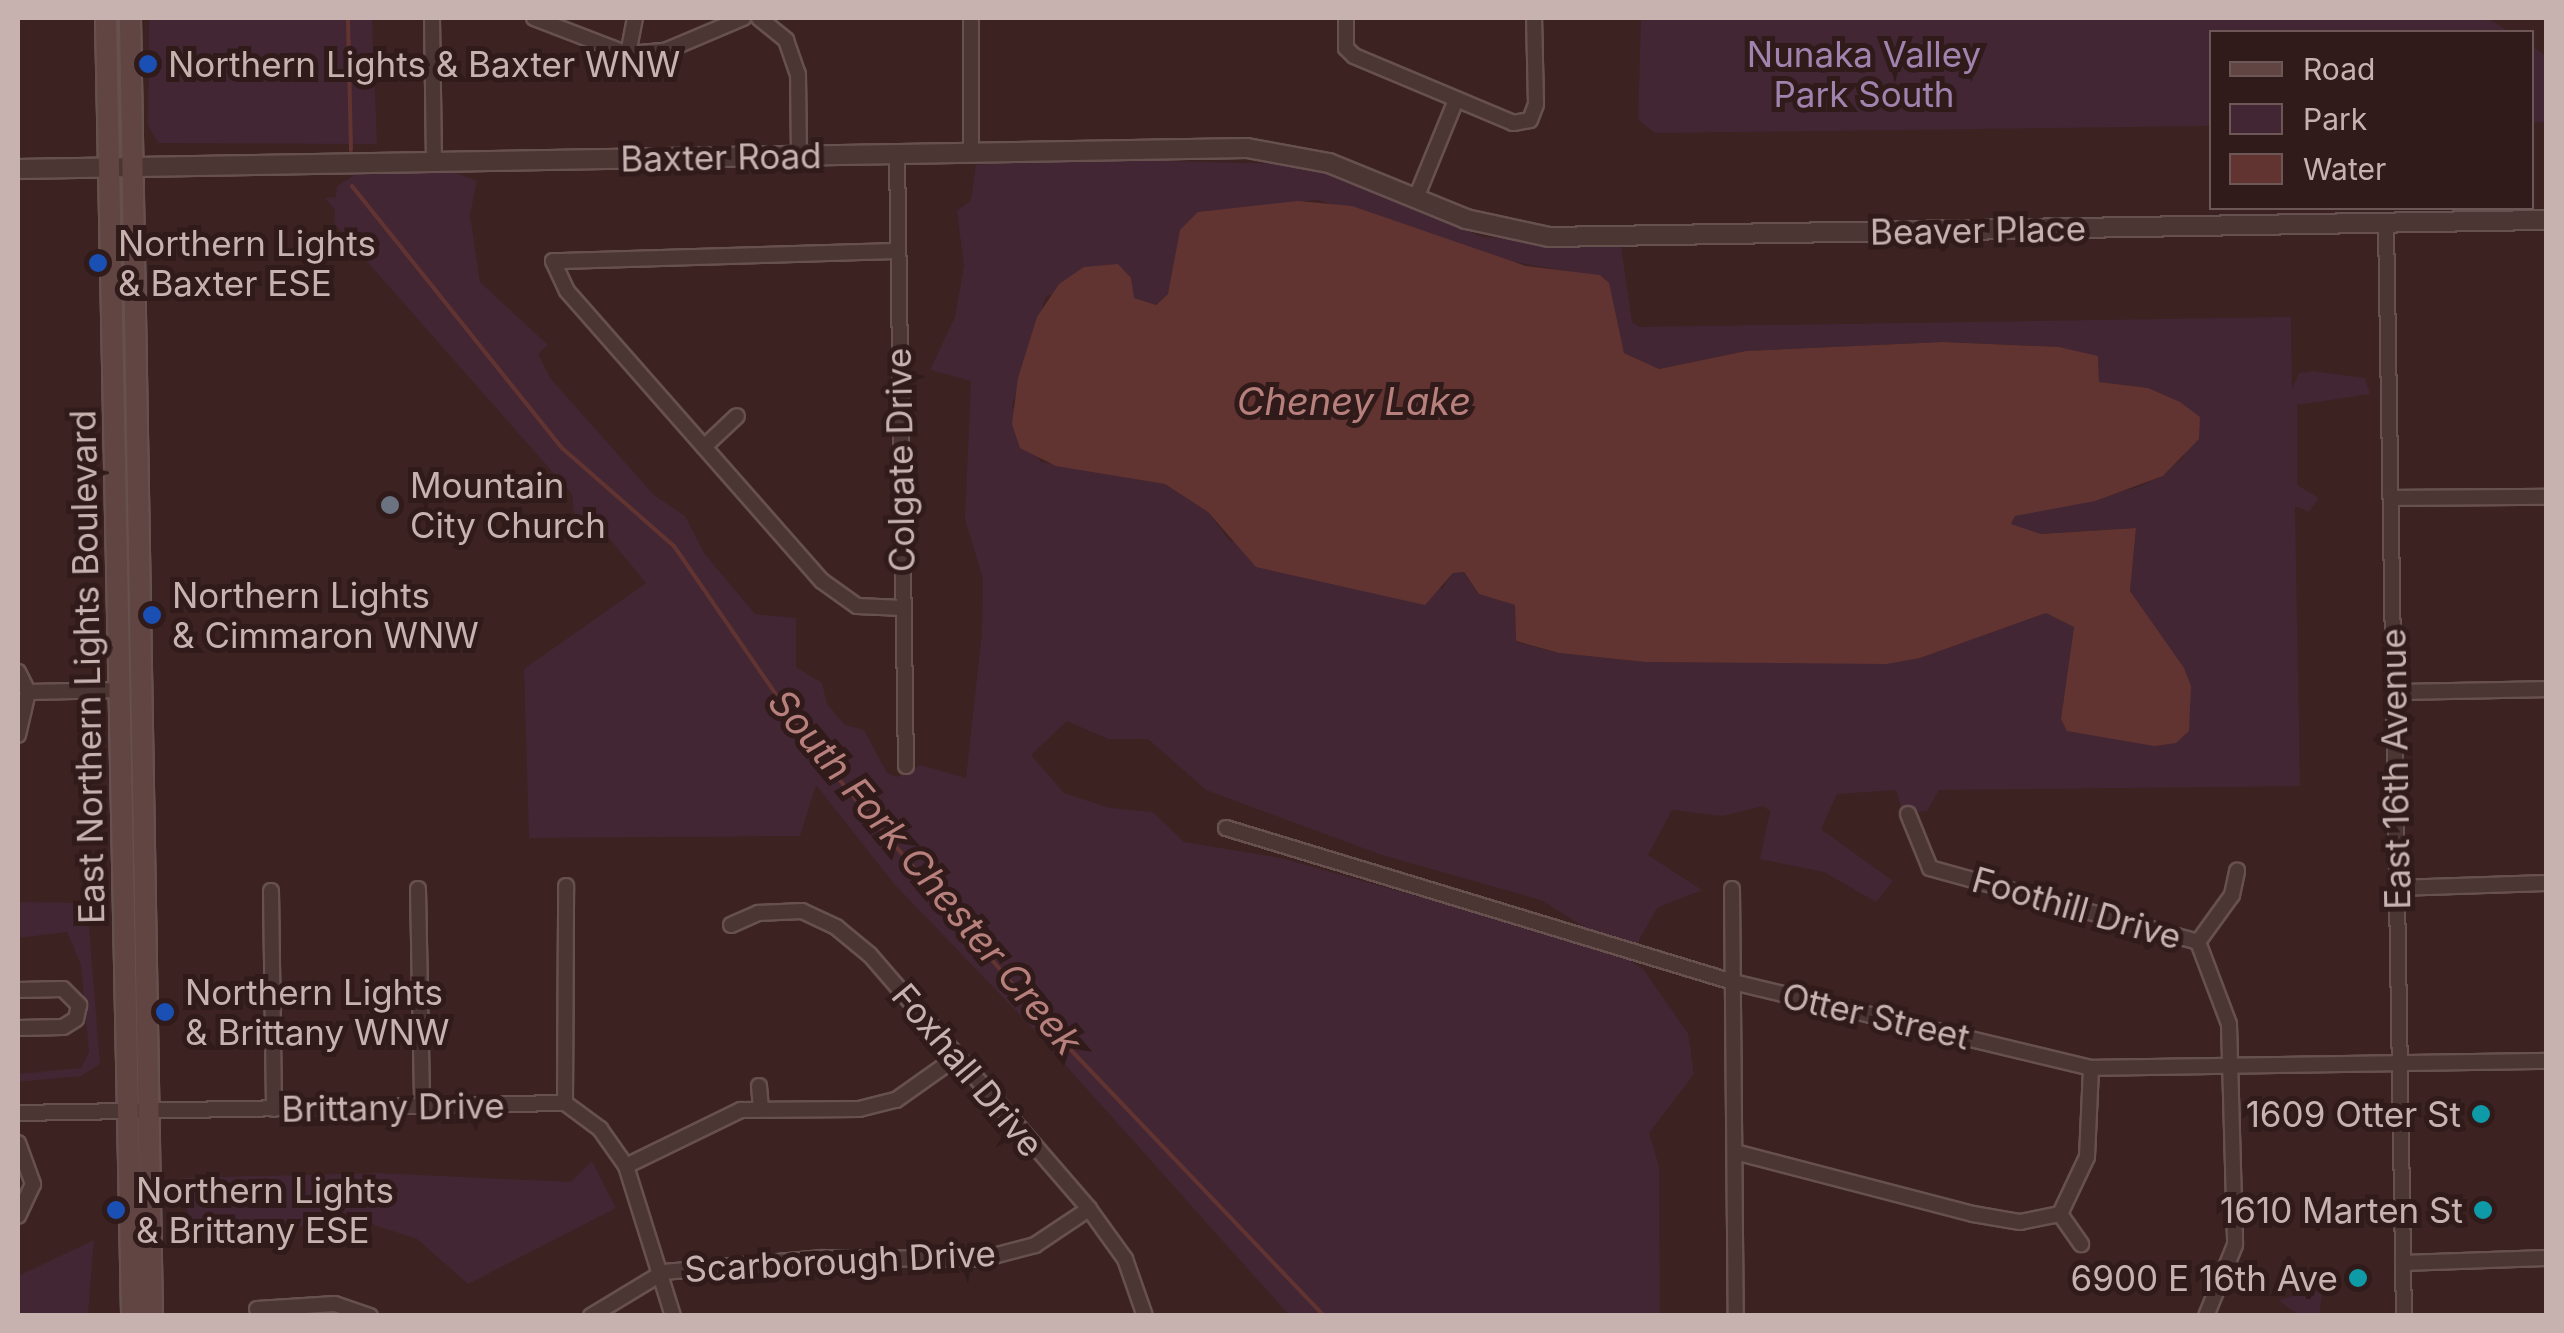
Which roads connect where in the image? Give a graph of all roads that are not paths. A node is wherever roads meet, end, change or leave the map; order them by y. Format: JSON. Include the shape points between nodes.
{"nodes":[{"id":1,"x":106,"y":18,"type":"edge"},
{"id":2,"x":130,"y":18,"type":"edge"},
{"id":3,"x":432,"y":18,"type":"edge"},
{"id":4,"x":534,"y":18,"type":"edge"},
{"id":5,"x":634,"y":18,"type":"edge"},
{"id":6,"x":743,"y":18,"type":"edge"},
{"id":7,"x":759,"y":18,"type":"edge"},
{"id":8,"x":971,"y":18,"type":"edge"},
{"id":9,"x":1346,"y":18,"type":"edge"},
{"id":10,"x":1534,"y":18,"type":"edge"},
{"id":11,"x":628,"y":54,"type":"junction"},
{"id":12,"x":1456,"y":100,"type":"junction"},
{"id":13,"x":971,"y":152,"type":"junction"},
{"id":14,"x":897,"y":154,"type":"junction"},
{"id":15,"x":799,"y":155,"type":"junction"},
{"id":16,"x":434,"y":161,"type":"junction"},
{"id":17,"x":110,"y":167,"type":"junction"},
{"id":18,"x":134,"y":167,"type":"junction"},
{"id":19,"x":18,"y":168,"type":"edge"},
{"id":20,"x":1416,"y":198,"type":"junction"},
{"id":21,"x":2546,"y":220,"type":"edge"},
{"id":22,"x":2386,"y":223,"type":"junction"},
{"id":23,"x":895,"y":251,"type":"junction"},
{"id":24,"x":737,"y":416,"type":"dead end"},
{"id":25,"x":704,"y":447,"type":"junction"},
{"id":26,"x":2546,"y":497,"type":"edge"},
{"id":27,"x":2391,"y":498,"type":"junction"},
{"id":28,"x":903,"y":608,"type":"junction"},
{"id":29,"x":18,"y":672,"type":"edge"},
{"id":30,"x":120,"y":690,"type":"junction"},
{"id":31,"x":2546,"y":690,"type":"edge"},
{"id":32,"x":28,"y":692,"type":"junction"},
{"id":33,"x":2394,"y":692,"type":"junction"},
{"id":34,"x":18,"y":735,"type":"edge"},
{"id":35,"x":906,"y":766,"type":"dead end"},
{"id":36,"x":1908,"y":814,"type":"dead end"},
{"id":37,"x":1226,"y":828,"type":"dead end"},
{"id":38,"x":2237,"y":871,"type":"dead end"},
{"id":39,"x":2546,"y":883,"type":"edge"},
{"id":40,"x":566,"y":886,"type":"dead end"},
{"id":41,"x":2397,"y":888,"type":"junction"},
{"id":42,"x":418,"y":889,"type":"dead end"},
{"id":43,"x":1732,"y":889,"type":"dead end"},
{"id":44,"x":271,"y":891,"type":"dead end"},
{"id":45,"x":731,"y":925,"type":"dead end"},
{"id":46,"x":2198,"y":942,"type":"junction"},
{"id":47,"x":1733,"y":982,"type":"junction"},
{"id":48,"x":18,"y":990,"type":"edge"},
{"id":49,"x":18,"y":1028,"type":"edge"},
{"id":50,"x":954,"y":1059,"type":"junction"},
{"id":51,"x":2546,"y":1061,"type":"edge"},
{"id":52,"x":2400,"y":1064,"type":"junction"},
{"id":53,"x":2091,"y":1068,"type":"junction"},
{"id":54,"x":2231,"y":1069,"type":"junction"},
{"id":55,"x":759,"y":1086,"type":"dead end"},
{"id":56,"x":565,"y":1103,"type":"junction"},
{"id":57,"x":422,"y":1106,"type":"junction"},
{"id":58,"x":274,"y":1110,"type":"junction"},
{"id":59,"x":761,"y":1110,"type":"junction"},
{"id":60,"x":18,"y":1113,"type":"edge"},
{"id":61,"x":138,"y":1113,"type":"junction"},
{"id":62,"x":18,"y":1143,"type":"edge"},
{"id":63,"x":1735,"y":1152,"type":"junction"},
{"id":64,"x":626,"y":1166,"type":"junction"},
{"id":65,"x":1089,"y":1209,"type":"junction"},
{"id":66,"x":2060,"y":1214,"type":"junction"},
{"id":67,"x":18,"y":1216,"type":"edge"},
{"id":68,"x":2081,"y":1244,"type":"dead end"},
{"id":69,"x":2546,"y":1258,"type":"edge"},
{"id":70,"x":2403,"y":1263,"type":"junction"},
{"id":71,"x":664,"y":1272,"type":"junction"},
{"id":72,"x":257,"y":1309,"type":"dead end"},
{"id":73,"x":132,"y":1316,"type":"edge"},
{"id":74,"x":152,"y":1316,"type":"edge"},
{"id":75,"x":370,"y":1316,"type":"edge"},
{"id":76,"x":591,"y":1316,"type":"edge"},
{"id":77,"x":673,"y":1316,"type":"edge"},
{"id":78,"x":1145,"y":1316,"type":"edge"},
{"id":79,"x":1736,"y":1316,"type":"edge"},
{"id":80,"x":2206,"y":1316,"type":"edge"},
{"id":81,"x":2404,"y":1316,"type":"edge"}],
"edges":[{"from":1,"to":17,"type":"main road","name":"East Northern Lights Boulevard"},
{"from":2,"to":18,"type":"main road","name":"East Northern Lights Boulevard"},
{"from":3,"to":16,"type":"street"},
{"from":4,"to":11,"type":"street"},
{"from":5,"to":11,"type":"street"},
{"from":6,"to":11,"type":"street","via":[[665,51]]},
{"from":7,"to":15,"type":"street","via":[[786,40],[798,74]]},
{"from":8,"to":13,"type":"street"},
{"from":9,"to":12,"type":"street","via":[[1346,48]]},
{"from":10,"to":12,"type":"street","via":[[1536,104],[1530,120],[1514,123]]},
{"from":12,"to":20,"type":"street"},
{"from":13,"to":14,"type":"street","name":"Baxter Road"},
{"from":13,"to":20,"type":"street","name":"Baxter Road","via":[[1274,150]]},
{"from":14,"to":15,"type":"street","name":"Baxter Road"},
{"from":14,"to":23,"type":"street","name":"Colgate Drive"},
{"from":15,"to":16,"type":"street","name":"Baxter Road"},
{"from":16,"to":18,"type":"street","name":"Baxter Road"},
{"from":17,"to":18,"type":"street","name":"Baxter Road"},
{"from":17,"to":19,"type":"street","name":"Baxter Road"},
{"from":17,"to":30,"type":"main road","name":"East Northern Lights Boulevard"},
{"from":18,"to":61,"type":"main road","name":"East Northern Lights Boulevard"},
{"from":20,"to":22,"type":"street","name":"Beaver Place","via":[[1487,226],[1550,237]]},
{"from":21,"to":22,"type":"street","name":"Beaver Place"},
{"from":22,"to":27,"type":"street","name":"East 16th Avenue"},
{"from":23,"to":25,"type":"street","via":[[553,260],[567,291]]},
{"from":23,"to":28,"type":"street","name":"Colgate Drive"},
{"from":24,"to":25,"type":"street"},
{"from":25,"to":28,"type":"street","via":[[822,581],[857,606]]},
{"from":26,"to":27,"type":"street"},
{"from":27,"to":33,"type":"street","name":"East 16th Avenue"},
{"from":28,"to":35,"type":"street","name":"Colgate Drive"},
{"from":29,"to":32,"type":"street"},
{"from":30,"to":32,"type":"street"},
{"from":30,"to":61,"type":"main road","name":"East Northern Lights Boulevard"},
{"from":31,"to":33,"type":"street"},
{"from":32,"to":34,"type":"street"},
{"from":33,"to":41,"type":"street","name":"East 16th Avenue"},
{"from":36,"to":46,"type":"street","name":"Foothill Drive","via":[[1930,868]]},
{"from":37,"to":47,"type":"street","name":"Otter Street"},
{"from":38,"to":46,"type":"street","via":[[2232,896]]},
{"from":39,"to":41,"type":"street"},
{"from":40,"to":56,"type":"street"},
{"from":41,"to":52,"type":"street","name":"East 16th Avenue"},
{"from":42,"to":57,"type":"street"},
{"from":43,"to":47,"type":"street"},
{"from":44,"to":58,"type":"street"},
{"from":45,"to":50,"type":"street","name":"Foxhall Drive","via":[[758,913],[802,910],[836,926],[900,989]]},
{"from":46,"to":54,"type":"street","name":"Foothill Drive","via":[[2229,1024]]},
{"from":47,"to":53,"type":"street","name":"Otter Street"},
{"from":47,"to":63,"type":"street"},
{"from":48,"to":49,"type":"street","via":[[64,989],[79,1004],[76,1019],[64,1028]]},
{"from":50,"to":59,"type":"street","via":[[896,1100],[860,1109]]},
{"from":50,"to":65,"type":"street","name":"Foxhall Drive"},
{"from":51,"to":52,"type":"street","name":"Otter Street"},
{"from":52,"to":54,"type":"street","name":"Otter Street"},
{"from":52,"to":70,"type":"street","name":"East 16th Avenue"},
{"from":53,"to":54,"type":"street","name":"Otter Street"},
{"from":53,"to":66,"type":"street","via":[[2087,1157]]},
{"from":54,"to":80,"type":"street","name":"Foothill Drive","via":[[2234,1245]]},
{"from":55,"to":59,"type":"street"},
{"from":56,"to":57,"type":"street","name":"Brittany Drive"},
{"from":56,"to":64,"type":"street","via":[[600,1129]]},
{"from":57,"to":58,"type":"street","name":"Brittany Drive"},
{"from":58,"to":61,"type":"street","name":"Brittany Drive"},
{"from":59,"to":64,"type":"street","via":[[741,1110]]},
{"from":60,"to":61,"type":"street","name":"Brittany Drive"},
{"from":61,"to":73,"type":"main road","name":"East Northern Lights Boulevard"},
{"from":61,"to":74,"type":"main road","name":"East Northern Lights Boulevard"},
{"from":62,"to":67,"type":"street","via":[[34,1184]]},
{"from":63,"to":66,"type":"street","via":[[1973,1214],[2020,1222]]},
{"from":63,"to":79,"type":"street"},
{"from":64,"to":71,"type":"street"},
{"from":65,"to":71,"type":"street","name":"Scarborough Drive","via":[[1035,1245],[982,1259],[822,1258]]},
{"from":65,"to":78,"type":"street","name":"Foxhall Drive","via":[[1125,1258]]},
{"from":66,"to":68,"type":"street"},
{"from":69,"to":70,"type":"street"},
{"from":70,"to":81,"type":"street","name":"East 16th Avenue"},
{"from":71,"to":76,"type":"street","name":"Scarborough Drive"},
{"from":71,"to":77,"type":"street"},
{"from":72,"to":75,"type":"street","via":[[335,1304]]}]}
